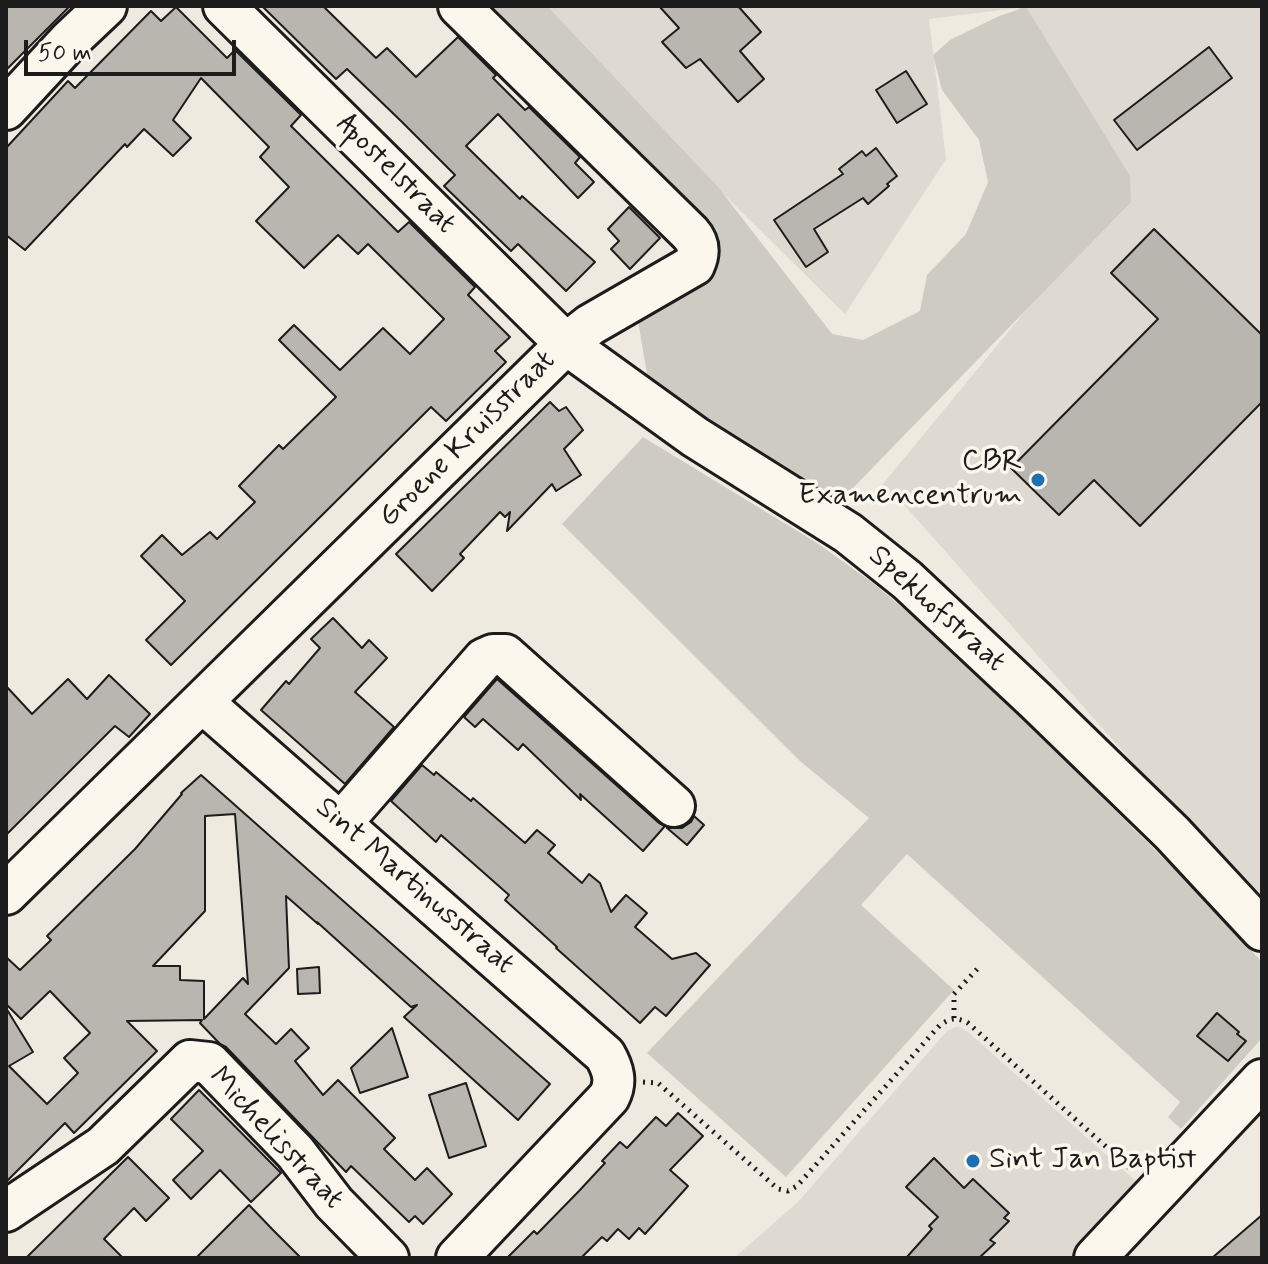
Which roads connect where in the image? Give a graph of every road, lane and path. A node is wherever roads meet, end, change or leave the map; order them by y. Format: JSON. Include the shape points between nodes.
{"nodes":[{"id":1,"x":106,"y":6,"type":"edge"},
{"id":2,"x":224,"y":6,"type":"edge"},
{"id":3,"x":459,"y":6,"type":"edge"},
{"id":4,"x":6,"y":109,"type":"edge"},
{"id":5,"x":566,"y":344,"type":"junction"},
{"id":6,"x":202,"y":702,"type":"junction"},
{"id":7,"x":674,"y":806,"type":"dead end"},
{"id":8,"x":341,"y":823,"type":"junction"},
{"id":9,"x":6,"y":894,"type":"edge"},
{"id":10,"x":1262,"y":930,"type":"edge"},
{"id":11,"x":980,"y":966,"type":"dead end"},
{"id":12,"x":954,"y":1018,"type":"junction"},
{"id":13,"x":614,"y":1080,"type":"junction"},
{"id":14,"x":1262,"y":1080,"type":"edge"},
{"id":15,"x":1157,"y":1192,"type":"junction"},
{"id":16,"x":6,"y":1211,"type":"edge"},
{"id":17,"x":388,"y":1258,"type":"edge"},
{"id":18,"x":457,"y":1258,"type":"edge"},
{"id":19,"x":1095,"y":1258,"type":"edge"}],
"edges":[{"from":1,"to":4,"type":"street"},
{"from":2,"to":5,"type":"street","name":"Apostelstraat"},
{"from":3,"to":5,"type":"street","name":"Groene Kruisstraat","via":[[696,239],[697,260],[690,268]]},
{"from":5,"to":6,"type":"street","name":"Groene Kruisstraat"},
{"from":5,"to":10,"type":"street","name":"Spekhofstraat","via":[[695,437],[848,533],[907,580],[1172,833]]},
{"from":6,"to":8,"type":"street","name":"Sint Martinusstraat"},
{"from":6,"to":9,"type":"street","name":"Groene Kruisstraat"},
{"from":7,"to":8,"type":"street","via":[[505,655],[493,655]]},
{"from":8,"to":13,"type":"street","name":"Sint Martinusstraat","via":[[605,1055]]},
{"from":11,"to":12,"type":"path","via":[[954,994]]},
{"from":12,"to":13,"type":"path","via":[[940,1025],[788,1191],[778,1189],[658,1083]]},
{"from":12,"to":15,"type":"path","via":[[968,1023]]},
{"from":13,"to":18,"type":"street","via":[[598,1110]]},
{"from":14,"to":15,"type":"street"},
{"from":15,"to":19,"type":"street"},
{"from":16,"to":17,"type":"street","name":"Michelisstraat","via":[[103,1146],[190,1061],[209,1063]]}]}
